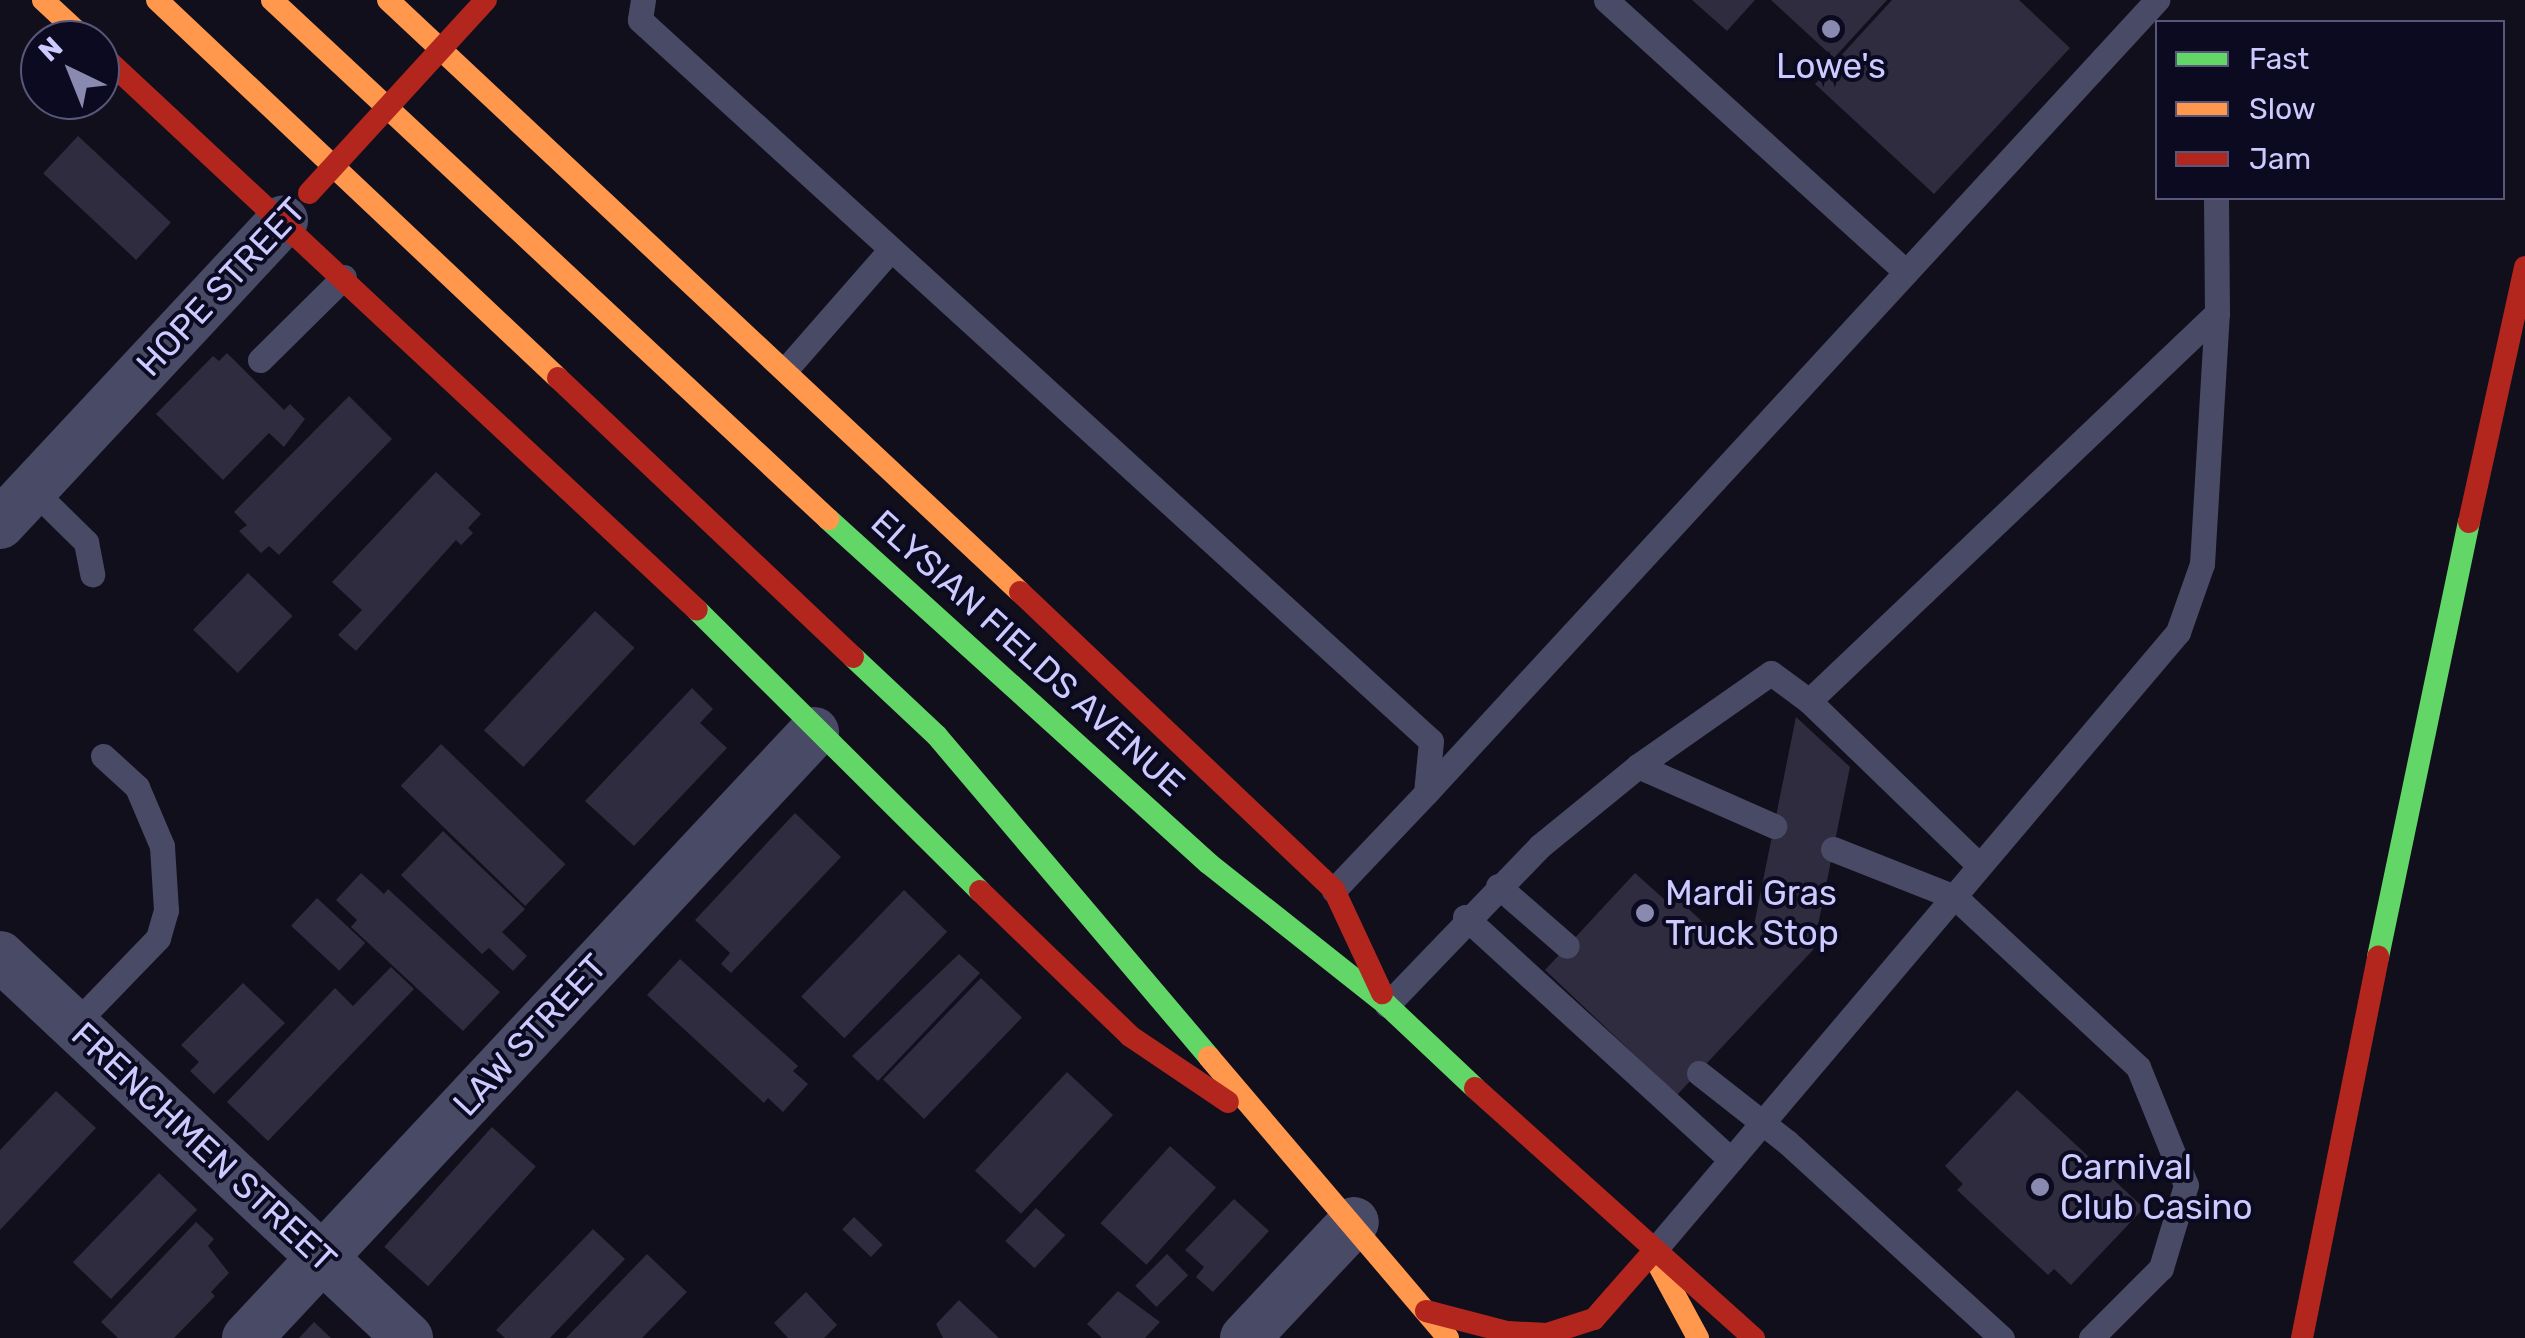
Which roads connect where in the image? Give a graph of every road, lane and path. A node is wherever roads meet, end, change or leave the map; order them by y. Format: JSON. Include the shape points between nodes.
{"nodes":[{"id":1,"x":43,"y":0,"type":"edge"},
{"id":2,"x":157,"y":0,"type":"edge"},
{"id":3,"x":272,"y":0,"type":"edge"},
{"id":4,"x":388,"y":0,"type":"edge"},
{"id":5,"x":486,"y":0,"type":"edge"},
{"id":6,"x":643,"y":0,"type":"edge"},
{"id":7,"x":1606,"y":0,"type":"edge"},
{"id":8,"x":2157,"y":0,"type":"edge"},
{"id":9,"x":64,"y":20,"type":"edge"},
{"id":10,"x":441,"y":49,"type":"junction"},
{"id":11,"x":120,"y":70,"type":"edge"},
{"id":12,"x":2216,"y":200,"type":"edge"},
{"id":13,"x":283,"y":221,"type":"junction"},
{"id":14,"x":891,"y":248,"type":"junction"},
{"id":15,"x":2525,"y":268,"type":"edge"},
{"id":16,"x":1906,"y":272,"type":"junction"},
{"id":17,"x":344,"y":277,"type":"junction"},
{"id":18,"x":2217,"y":314,"type":"junction"},
{"id":19,"x":260,"y":360,"type":"dead end"},
{"id":20,"x":787,"y":368,"type":"junction"},
{"id":21,"x":16,"y":507,"type":"edge"},
{"id":22,"x":92,"y":574,"type":"dead end"},
{"id":23,"x":1810,"y":701,"type":"junction"},
{"id":24,"x":814,"y":732,"type":"junction"},
{"id":25,"x":103,"y":756,"type":"dead end"},
{"id":26,"x":1638,"y":766,"type":"junction"},
{"id":27,"x":1426,"y":793,"type":"junction"},
{"id":28,"x":1774,"y":826,"type":"dead end"},
{"id":29,"x":1833,"y":849,"type":"dead end"},
{"id":30,"x":1979,"y":865,"type":"junction"},
{"id":31,"x":1498,"y":886,"type":"junction"},
{"id":32,"x":1334,"y":890,"type":"junction"},
{"id":33,"x":1955,"y":896,"type":"junction"},
{"id":34,"x":1465,"y":918,"type":"junction"},
{"id":35,"x":1567,"y":946,"type":"dead end"},
{"id":36,"x":0,"y":956,"type":"edge"},
{"id":37,"x":1387,"y":1005,"type":"junction"},
{"id":38,"x":74,"y":1026,"type":"junction"},
{"id":39,"x":1699,"y":1072,"type":"dead end"},
{"id":40,"x":1760,"y":1127,"type":"junction"},
{"id":41,"x":1282,"y":1138,"type":"junction"},
{"id":42,"x":1731,"y":1160,"type":"junction"},
{"id":43,"x":1354,"y":1222,"type":"junction"},
{"id":44,"x":1652,"y":1253,"type":"junction"},
{"id":45,"x":322,"y":1258,"type":"junction"},
{"id":46,"x":1426,"y":1311,"type":"junction"},
{"id":47,"x":246,"y":1338,"type":"edge"},
{"id":48,"x":408,"y":1338,"type":"edge"},
{"id":49,"x":1246,"y":1338,"type":"edge"},
{"id":50,"x":1448,"y":1338,"type":"edge"},
{"id":51,"x":1698,"y":1338,"type":"edge"},
{"id":52,"x":1754,"y":1338,"type":"edge"},
{"id":53,"x":2002,"y":1338,"type":"edge"},
{"id":54,"x":2091,"y":1338,"type":"edge"},
{"id":55,"x":2302,"y":1338,"type":"edge"}],
"edges":[{"from":1,"to":9,"type":"main road"},
{"from":2,"to":41,"type":"main road","via":[[835,636],[1036,847]]},
{"from":3,"to":37,"type":"main road","name":"ELYSIAN FIELDS AVENUE","via":[[1208,863]]},
{"from":4,"to":10,"type":"main road"},
{"from":5,"to":10,"type":"main road","name":"HOPE STREET"},
{"from":6,"to":14,"type":"lane","via":[[640,20]]},
{"from":7,"to":16,"type":"lane"},
{"from":8,"to":16,"type":"lane"},
{"from":10,"to":13,"type":"main road","name":"HOPE STREET"},
{"from":10,"to":20,"type":"main road"},
{"from":11,"to":13,"type":"main road"},
{"from":12,"to":18,"type":"lane"},
{"from":13,"to":17,"type":"main road"},
{"from":13,"to":21,"type":"street","name":"HOPE STREET"},
{"from":14,"to":20,"type":"lane"},
{"from":14,"to":27,"type":"lane","via":[[1431,741]]},
{"from":15,"to":55,"type":"main road","via":[[2430,698]]},
{"from":16,"to":27,"type":"lane"},
{"from":17,"to":19,"type":"lane"},
{"from":17,"to":24,"type":"main road","via":[[704,616]]},
{"from":18,"to":23,"type":"lane"},
{"from":18,"to":30,"type":"lane","via":[[2202,564],[2178,632]]},
{"from":20,"to":32,"type":"main road"},
{"from":21,"to":22,"type":"lane","via":[[86,542]]},
{"from":23,"to":26,"type":"lane","via":[[1772,673]]},
{"from":23,"to":30,"type":"lane"},
{"from":24,"to":41,"type":"main road","via":[[1130,1036]]},
{"from":24,"to":45,"type":"street","name":"LAW STREET"},
{"from":25,"to":38,"type":"lane","via":[[137,787],[162,846],[166,910],[158,938]]},
{"from":26,"to":28,"type":"lane"},
{"from":26,"to":31,"type":"lane"},
{"from":27,"to":32,"type":"lane"},
{"from":29,"to":33,"type":"lane"},
{"from":30,"to":33,"type":"lane"},
{"from":31,"to":34,"type":"lane"},
{"from":31,"to":35,"type":"lane"},
{"from":32,"to":37,"type":"main road"},
{"from":33,"to":40,"type":"lane"},
{"from":33,"to":54,"type":"lane","via":[[2138,1067],[2186,1185],[2160,1268]]},
{"from":34,"to":37,"type":"lane"},
{"from":34,"to":42,"type":"lane"},
{"from":36,"to":38,"type":"street","name":"FRENCHMEN STREET"},
{"from":37,"to":44,"type":"main road","name":"ELYSIAN FIELDS AVENUE"},
{"from":38,"to":45,"type":"street","name":"FRENCHMEN STREET"},
{"from":39,"to":40,"type":"lane"},
{"from":40,"to":42,"type":"lane"},
{"from":40,"to":53,"type":"lane","via":[[1787,1142]]},
{"from":41,"to":43,"type":"main road"},
{"from":42,"to":44,"type":"lane"},
{"from":43,"to":46,"type":"main road"},
{"from":43,"to":49,"type":"street"},
{"from":44,"to":46,"type":"main road","via":[[1594,1319],[1547,1334],[1507,1332]]},
{"from":44,"to":51,"type":"main road"},
{"from":44,"to":52,"type":"main road","name":"ELYSIAN FIELDS AVENUE"},
{"from":45,"to":47,"type":"street","name":"LAW STREET"},
{"from":45,"to":48,"type":"street","name":"FRENCHMEN STREET"},
{"from":46,"to":50,"type":"main road"}]}
